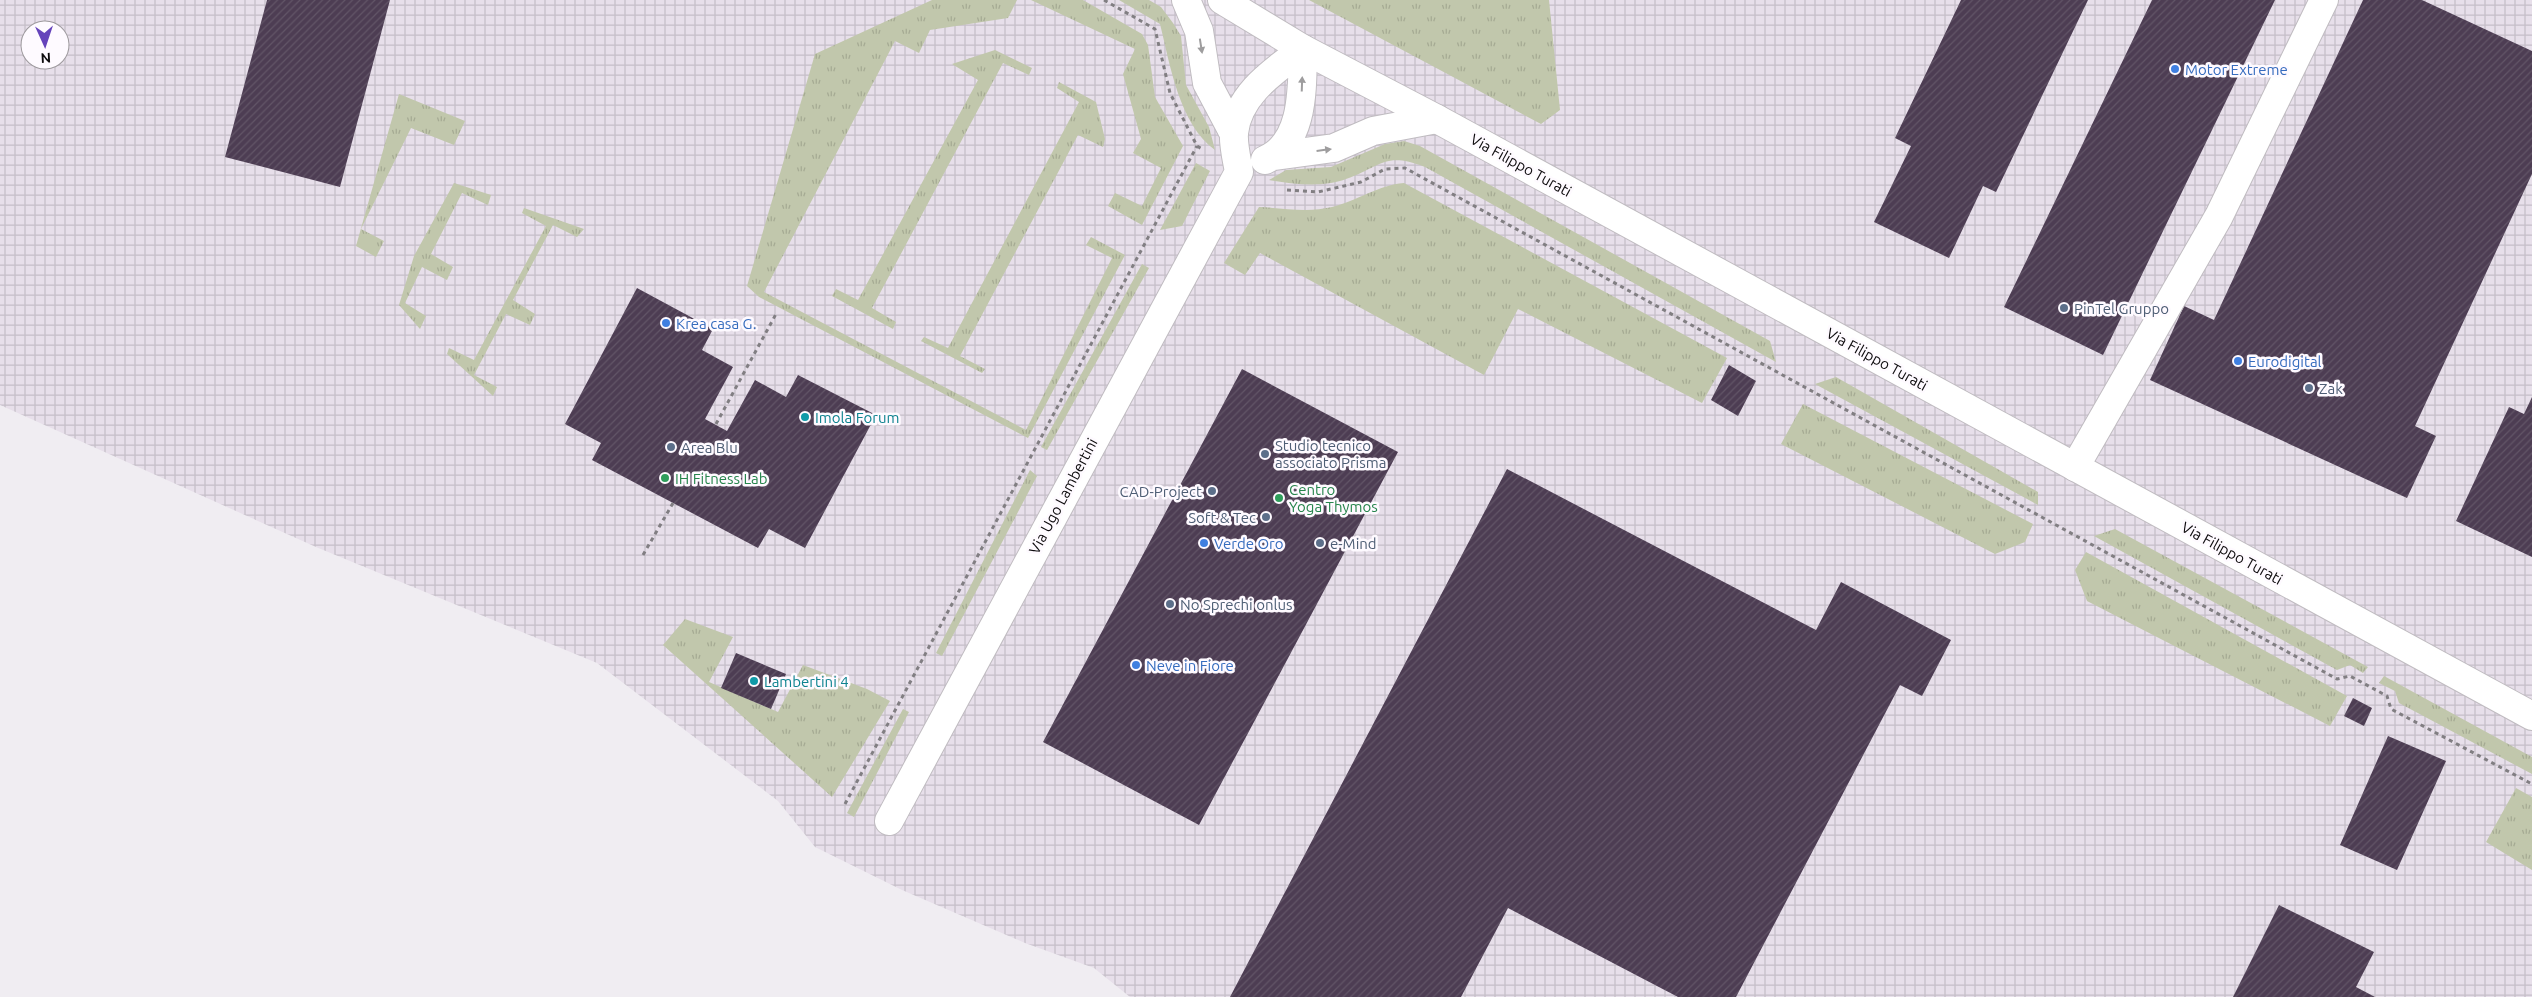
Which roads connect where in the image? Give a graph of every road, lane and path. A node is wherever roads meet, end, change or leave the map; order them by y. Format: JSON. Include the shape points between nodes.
{"nodes":[{"id":1,"x":1104,"y":0,"type":"edge"},
{"id":2,"x":1186,"y":0,"type":"edge"},
{"id":3,"x":1222,"y":0,"type":"edge"},
{"id":4,"x":2324,"y":0,"type":"edge"},
{"id":5,"x":1303,"y":49,"type":"junction"},
{"id":6,"x":1437,"y":119,"type":"junction"},
{"id":7,"x":1234,"y":134,"type":"junction"},
{"id":8,"x":1197,"y":146,"type":"junction"},
{"id":9,"x":1275,"y":156,"type":"junction"},
{"id":10,"x":1238,"y":172,"type":"junction"},
{"id":11,"x":776,"y":314,"type":"dead end"},
{"id":12,"x":716,"y":424,"type":"dead end"},
{"id":13,"x":2075,"y":467,"type":"junction"},
{"id":14,"x":673,"y":503,"type":"dead end"},
{"id":15,"x":643,"y":555,"type":"dead end"},
{"id":16,"x":2532,"y":716,"type":"edge"},
{"id":17,"x":2532,"y":784,"type":"edge"},
{"id":18,"x":845,"y":804,"type":"dead end"},
{"id":19,"x":890,"y":821,"type":"dead end"}],
"edges":[{"from":1,"to":8,"type":"path","via":[[1156,29],[1170,94]]},
{"from":2,"to":7,"type":"main road","one_way":true,"via":[[1199,31],[1208,83]]},
{"from":3,"to":5,"type":"main road","name":"Via Filippo Turati"},
{"from":4,"to":13,"type":"main road","via":[[2219,216]]},
{"from":5,"to":6,"type":"main road","name":"Via Filippo Turati"},
{"from":5,"to":7,"type":"main road","via":[[1271,73],[1244,101]]},
{"from":9,"to":5,"type":"main road","one_way":true,"via":[[1295,127],[1301,98]]},
{"from":9,"to":6,"type":"main road","one_way":true,"via":[[1334,148],[1373,131]]},
{"from":6,"to":13,"type":"main road","name":"Via Filippo Turati"},
{"from":7,"to":10,"type":"main road"},
{"from":8,"to":10,"type":"path"},
{"from":8,"to":18,"type":"path"},
{"from":9,"to":10,"type":"main road"},
{"from":10,"to":17,"type":"path","via":[[1278,190],[1318,192],[1362,182],[1385,169],[1406,168],[2337,679],[2350,676],[2387,696],[2391,709]]},
{"from":10,"to":19,"type":"main road","name":"Via Ugo Lambertini"},
{"from":11,"to":12,"type":"path"},
{"from":13,"to":16,"type":"main road","name":"Via Filippo Turati"},
{"from":14,"to":15,"type":"path"}]}
